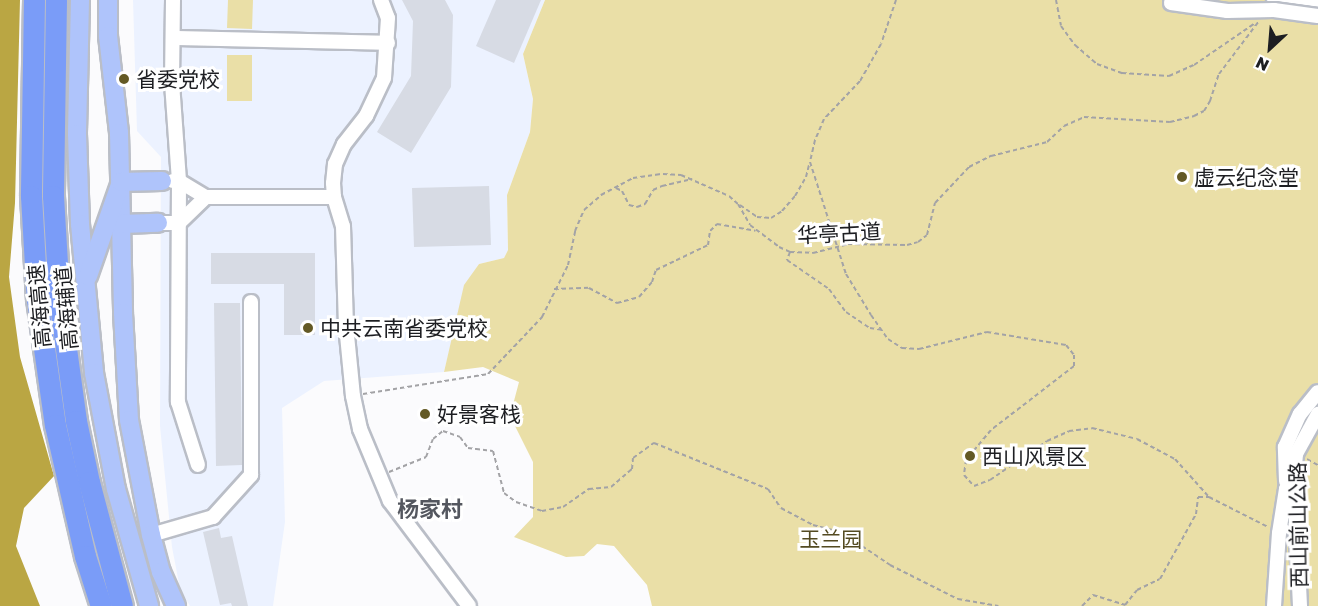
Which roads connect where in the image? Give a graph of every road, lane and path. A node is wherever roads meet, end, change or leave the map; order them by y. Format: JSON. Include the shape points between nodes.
{"nodes":[{"id":1,"x":34,"y":0,"type":"edge"},
{"id":2,"x":56,"y":0,"type":"edge"},
{"id":3,"x":80,"y":0,"type":"edge"},
{"id":4,"x":108,"y":0,"type":"edge"},
{"id":5,"x":174,"y":0,"type":"edge"},
{"id":6,"x":381,"y":0,"type":"edge"},
{"id":7,"x":896,"y":0,"type":"edge"},
{"id":8,"x":1056,"y":0,"type":"edge"},
{"id":9,"x":1274,"y":0,"type":"edge"},
{"id":10,"x":1171,"y":3,"type":"dead end"},
{"id":11,"x":1318,"y":4,"type":"edge"},
{"id":12,"x":1318,"y":16,"type":"edge"},
{"id":13,"x":173,"y":38,"type":"junction"},
{"id":14,"x":388,"y":43,"type":"junction"},
{"id":15,"x":810,"y":162,"type":"junction"},
{"id":16,"x":692,"y":179,"type":"junction"},
{"id":17,"x":170,"y":181,"type":"junction"},
{"id":18,"x":79,"y":182,"type":"junction"},
{"id":19,"x":121,"y":182,"type":"junction"},
{"id":20,"x":616,"y":188,"type":"junction"},
{"id":21,"x":206,"y":197,"type":"junction"},
{"id":22,"x":334,"y":197,"type":"junction"},
{"id":23,"x":738,"y":204,"type":"junction"},
{"id":24,"x":158,"y":223,"type":"joint"},
{"id":25,"x":179,"y":223,"type":"junction"},
{"id":26,"x":121,"y":224,"type":"junction"},
{"id":27,"x":757,"y":231,"type":"junction"},
{"id":28,"x":101,"y":239,"type":"junction"},
{"id":29,"x":837,"y":248,"type":"junction"},
{"id":30,"x":790,"y":252,"type":"junction"},
{"id":31,"x":86,"y":283,"type":"junction"},
{"id":32,"x":554,"y":289,"type":"junction"},
{"id":33,"x":122,"y":291,"type":"junction"},
{"id":34,"x":252,"y":302,"type":"dead end"},
{"id":35,"x":882,"y":330,"type":"junction"},
{"id":36,"x":353,"y":391,"type":"junction"},
{"id":37,"x":1318,"y":393,"type":"edge"},
{"id":38,"x":1318,"y":414,"type":"edge"},
{"id":39,"x":198,"y":465,"type":"dead end"},
{"id":40,"x":380,"y":479,"type":"junction"},
{"id":41,"x":1290,"y":487,"type":"junction"},
{"id":42,"x":1209,"y":497,"type":"junction"},
{"id":43,"x":1279,"y":533,"type":"junction"},
{"id":44,"x":151,"y":535,"type":"junction"},
{"id":45,"x":101,"y":606,"type":"edge"},
{"id":46,"x":122,"y":606,"type":"edge"},
{"id":47,"x":148,"y":606,"type":"edge"},
{"id":48,"x":176,"y":606,"type":"edge"},
{"id":49,"x":469,"y":606,"type":"edge"},
{"id":50,"x":998,"y":606,"type":"edge"},
{"id":51,"x":1082,"y":606,"type":"edge"},
{"id":52,"x":1274,"y":606,"type":"edge"},
{"id":53,"x":1300,"y":606,"type":"edge"}],
"edges":[{"from":1,"to":45,"type":"highway","name":"高海高速","via":[[31,196],[37,299],[54,425]]},
{"from":2,"to":46,"type":"highway","name":"高海高速","via":[[53,195],[59,298],[76,421]]},
{"from":3,"to":18,"type":"main road","name":"高海辅道"},
{"from":4,"to":19,"type":"main road"},
{"from":5,"to":13,"type":"street"},
{"from":6,"to":14,"type":"street","via":[[388,18]]},
{"from":7,"to":15,"type":"path","via":[[881,44],[860,81],[824,119]]},
{"from":8,"to":29,"type":"path","name":"华亭古道","via":[[1061,26],[1075,45],[1096,64],[1122,73],[1170,76],[1194,65],[1261,19],[1219,74],[1204,111],[1170,122],[1084,117],[1073,120],[1047,142],[991,156],[969,167],[934,202],[927,235],[918,242],[848,244]]},
{"from":9,"to":11,"type":"street"},
{"from":10,"to":12,"type":"street","bridge":true,"via":[[1227,11],[1274,10]]},
{"from":13,"to":14,"type":"street"},
{"from":13,"to":17,"type":"street"},
{"from":14,"to":22,"type":"street","via":[[384,78],[366,116],[344,144],[335,164]]},
{"from":15,"to":23,"type":"path","via":[[806,177],[782,212],[771,218],[757,217]]},
{"from":15,"to":29,"type":"path"},
{"from":16,"to":20,"type":"path","name":"华亭古道","via":[[663,174],[633,178]]},
{"from":16,"to":20,"type":"path","via":[[653,190],[645,204],[637,207],[629,205]]},
{"from":16,"to":23,"type":"path","name":"华亭古道"},
{"from":17,"to":19,"type":"main road"},
{"from":17,"to":21,"type":"street"},
{"from":17,"to":25,"type":"street"},
{"from":18,"to":28,"type":"main road"},
{"from":18,"to":31,"type":"main road","name":"高海辅道"},
{"from":19,"to":26,"type":"main road"},
{"from":19,"to":28,"type":"main road"},
{"from":20,"to":32,"type":"path","via":[[584,210],[568,265]]},
{"from":21,"to":22,"type":"street"},
{"from":21,"to":25,"type":"street"},
{"from":22,"to":36,"type":"street","via":[[343,226]]},
{"from":23,"to":27,"type":"path","name":"华亭古道"},
{"from":24,"to":25,"type":"street"},
{"from":24,"to":26,"type":"main road"},
{"from":25,"to":39,"type":"street","via":[[178,402]]},
{"from":26,"to":33,"type":"main road"},
{"from":27,"to":30,"type":"path","name":"华亭古道"},
{"from":27,"to":32,"type":"path","via":[[717,224],[710,231],[708,245],[656,270],[652,282],[639,297],[617,303],[589,288]]},
{"from":28,"to":31,"type":"main road"},
{"from":28,"to":33,"type":"main road"},
{"from":29,"to":30,"type":"path","name":"华亭古道"},
{"from":29,"to":35,"type":"path","via":[[846,274]]},
{"from":30,"to":35,"type":"path","via":[[787,260],[829,289],[846,312],[870,328]]},
{"from":31,"to":47,"type":"main road","name":"高海辅道","via":[[94,373],[116,489]]},
{"from":32,"to":36,"type":"path","via":[[542,317],[488,374]]},
{"from":33,"to":44,"type":"main road","via":[[129,420]]},
{"from":34,"to":44,"type":"street","via":[[251,475],[213,517]]},
{"from":35,"to":42,"type":"path","via":[[902,348],[919,348],[987,332],[1066,345],[1074,355],[1074,366],[991,430],[966,460],[964,475],[974,486],[990,480],[1047,441],[1069,431],[1092,428],[1137,439],[1175,459]]},
{"from":36,"to":40,"type":"street","via":[[360,429]]},
{"from":37,"to":41,"type":"street","via":[[1300,414],[1286,447]]},
{"from":38,"to":41,"type":"street","name":"西山前山公路","via":[[1296,454]]},
{"from":40,"to":49,"type":"street","via":[[390,501]]},
{"from":40,"to":50,"type":"path","via":[[426,457],[433,439],[443,431],[460,437],[468,448],[493,451],[504,494],[542,511],[562,507],[589,489],[611,488],[632,469],[633,458],[654,442],[768,489],[781,508],[813,525],[852,535],[890,565],[958,599]]},
{"from":41,"to":43,"type":"street"},
{"from":41,"to":53,"type":"street","name":"西山前山公路"},
{"from":42,"to":43,"type":"path"},
{"from":42,"to":51,"type":"path","via":[[1198,497],[1196,514],[1160,579],[1137,590],[1125,605],[1093,595]]},
{"from":43,"to":52,"type":"street"},
{"from":44,"to":48,"type":"main road"}]}
